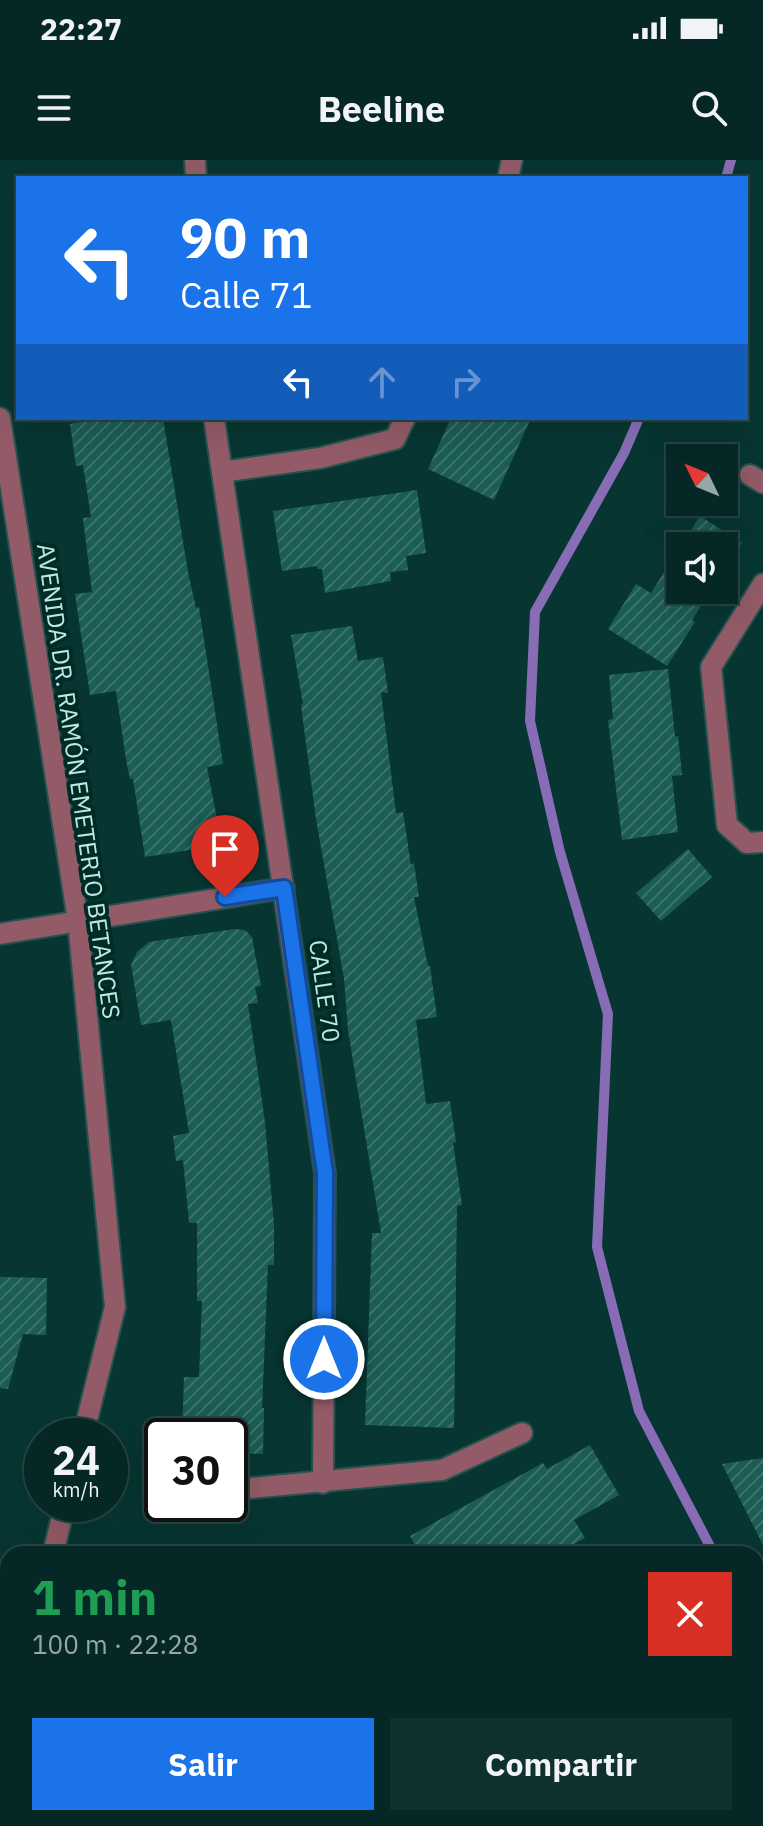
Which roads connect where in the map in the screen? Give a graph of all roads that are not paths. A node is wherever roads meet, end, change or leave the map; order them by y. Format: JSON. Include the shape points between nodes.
{"nodes":[{"id":1,"x":0,"y":418,"type":"edge"},
{"id":2,"x":214,"y":420,"type":"edge"},
{"id":3,"x":404,"y":420,"type":"edge"},
{"id":4,"x":222,"y":472,"type":"junction"},
{"id":5,"x":763,"y":584,"type":"edge"},
{"id":6,"x":763,"y":842,"type":"edge"},
{"id":7,"x":284,"y":888,"type":"junction"},
{"id":8,"x":78,"y":921,"type":"junction"},
{"id":9,"x":0,"y":934,"type":"edge"},
{"id":10,"x":87,"y":1418,"type":"edge"},
{"id":11,"x":522,"y":1433,"type":"dead end"},
{"id":12,"x":323,"y":1483,"type":"junction"},
{"id":13,"x":248,"y":1489,"type":"edge"},
{"id":14,"x":61,"y":1522,"type":"edge"},
{"id":15,"x":55,"y":1546,"type":"edge"}],
"edges":[{"from":1,"to":8,"type":"street","name":"AVENIDA DR. RAMÓN EMETERIO BETANCES"},
{"from":2,"to":4,"type":"street","name":"CALLE 70"},
{"from":3,"to":4,"type":"street","via":[[395,439],[320,458]]},
{"from":4,"to":7,"type":"street","name":"CALLE 70"},
{"from":5,"to":6,"type":"street","via":[[711,667],[727,825],[747,843]]},
{"from":7,"to":8,"type":"street"},
{"from":7,"to":12,"type":"street","name":"CALLE 70","via":[[325,1173]]},
{"from":8,"to":9,"type":"street"},
{"from":8,"to":10,"type":"street","name":"AVENIDA DR. RAMÓN EMETERIO BETANCES","via":[[115,1307]]},
{"from":11,"to":12,"type":"street","via":[[442,1470]]},
{"from":12,"to":13,"type":"street"},
{"from":14,"to":15,"type":"street"}]}
